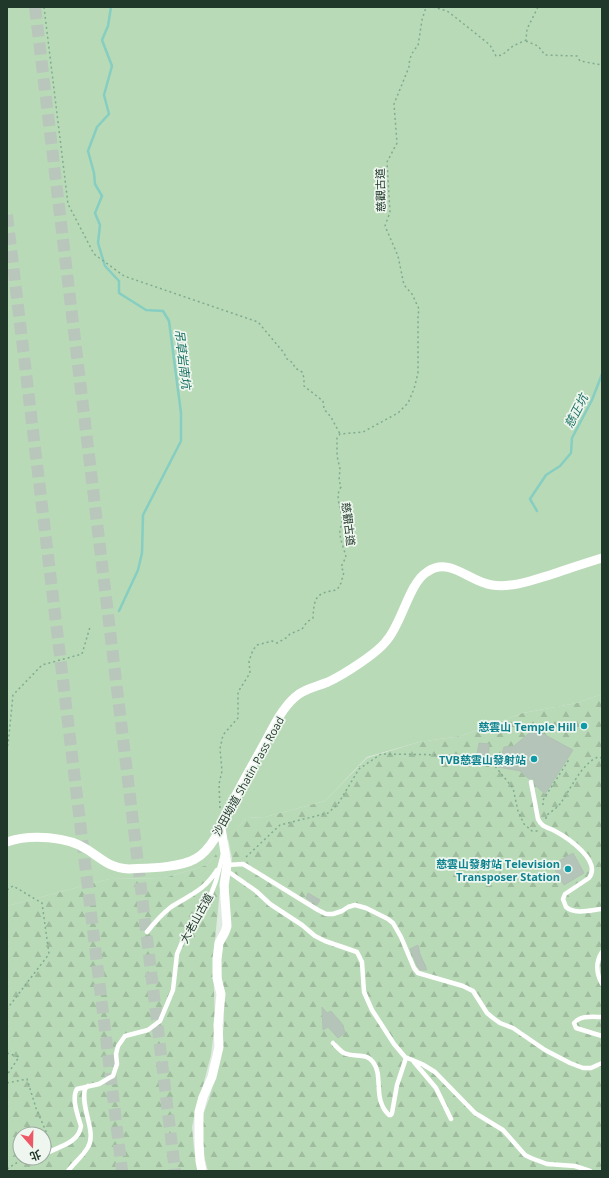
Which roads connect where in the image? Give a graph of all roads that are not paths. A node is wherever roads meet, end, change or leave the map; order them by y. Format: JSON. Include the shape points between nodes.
{"nodes":[{"id":1,"x":602,"y":558,"type":"edge"},
{"id":2,"x":531,"y":782,"type":"dead end"},
{"id":3,"x":221,"y":828,"type":"junction"},
{"id":4,"x":7,"y":842,"type":"edge"},
{"id":5,"x":224,"y":867,"type":"junction"},
{"id":6,"x":602,"y":910,"type":"edge"},
{"id":7,"x":146,"y":932,"type":"dead end"},
{"id":8,"x":602,"y":952,"type":"edge"},
{"id":9,"x":602,"y":984,"type":"edge"},
{"id":10,"x":602,"y":1016,"type":"edge"},
{"id":11,"x":602,"y":1036,"type":"edge"},
{"id":12,"x":333,"y":1043,"type":"dead end"},
{"id":13,"x":406,"y":1058,"type":"junction"},
{"id":14,"x":413,"y":1060,"type":"junction"},
{"id":15,"x":602,"y":1063,"type":"edge"},
{"id":16,"x":88,"y":1086,"type":"junction"},
{"id":17,"x":450,"y":1119,"type":"dead end"},
{"id":18,"x":52,"y":1151,"type":"edge"},
{"id":19,"x":68,"y":1171,"type":"edge"},
{"id":20,"x":202,"y":1171,"type":"edge"},
{"id":21,"x":590,"y":1171,"type":"edge"}],
"edges":[{"from":1,"to":3,"type":"street","name":"沙田坳道 Shatin Pass Road","via":[[508,586],[485,584],[446,566],[426,572],[416,584],[395,629],[382,646],[342,674],[305,690],[291,700],[273,728]]},
{"from":2,"to":6,"type":"lane","via":[[538,820],[543,827],[554,830],[574,844],[589,859],[593,867],[589,878],[565,894],[563,899],[566,907],[577,911]]},
{"from":3,"to":4,"type":"street","name":"沙田坳道 Shatin Pass Road","via":[[200,856],[194,860],[183,864],[129,869],[112,866],[80,845],[49,838],[31,836]]},
{"from":3,"to":5,"type":"street"},
{"from":5,"to":7,"type":"lane","via":[[201,889],[171,907]]},
{"from":5,"to":13,"type":"lane","via":[[314,936],[356,952],[362,962],[364,992],[372,1010]]},
{"from":5,"to":15,"type":"lane","via":[[239,864],[248,867],[324,913],[333,914],[355,905],[388,919],[397,930],[418,973],[473,991],[487,1013],[496,1020],[570,1063],[583,1068],[591,1068]]},
{"from":5,"to":16,"type":"lane","name":"大老山古道","via":[[209,899],[182,942],[173,990],[160,1021],[148,1030],[125,1036],[118,1046],[113,1076],[99,1084]]},
{"from":5,"to":20,"type":"street","via":[[227,926],[219,943],[217,959],[217,978],[221,994],[218,1025],[220,1047],[199,1112]]},
{"from":8,"to":9,"type":"lane","via":[[598,959],[597,971]]},
{"from":10,"to":11,"type":"lane","via":[[585,1017],[574,1024],[576,1028]]},
{"from":12,"to":13,"type":"lane","via":[[345,1054],[368,1057],[374,1063],[377,1069],[380,1102],[388,1115],[392,1113],[397,1085]]},
{"from":13,"to":14,"type":"lane"},
{"from":14,"to":17,"type":"lane","via":[[436,1088]]},
{"from":14,"to":21,"type":"lane","via":[[435,1072],[475,1113],[499,1127],[525,1155],[547,1164],[575,1166]]},
{"from":16,"to":18,"type":"lane","name":"大老山古道","via":[[79,1087],[75,1091],[75,1103],[81,1126],[78,1136]]},
{"from":16,"to":19,"type":"lane","via":[[83,1096],[90,1141],[88,1148]]}]}
